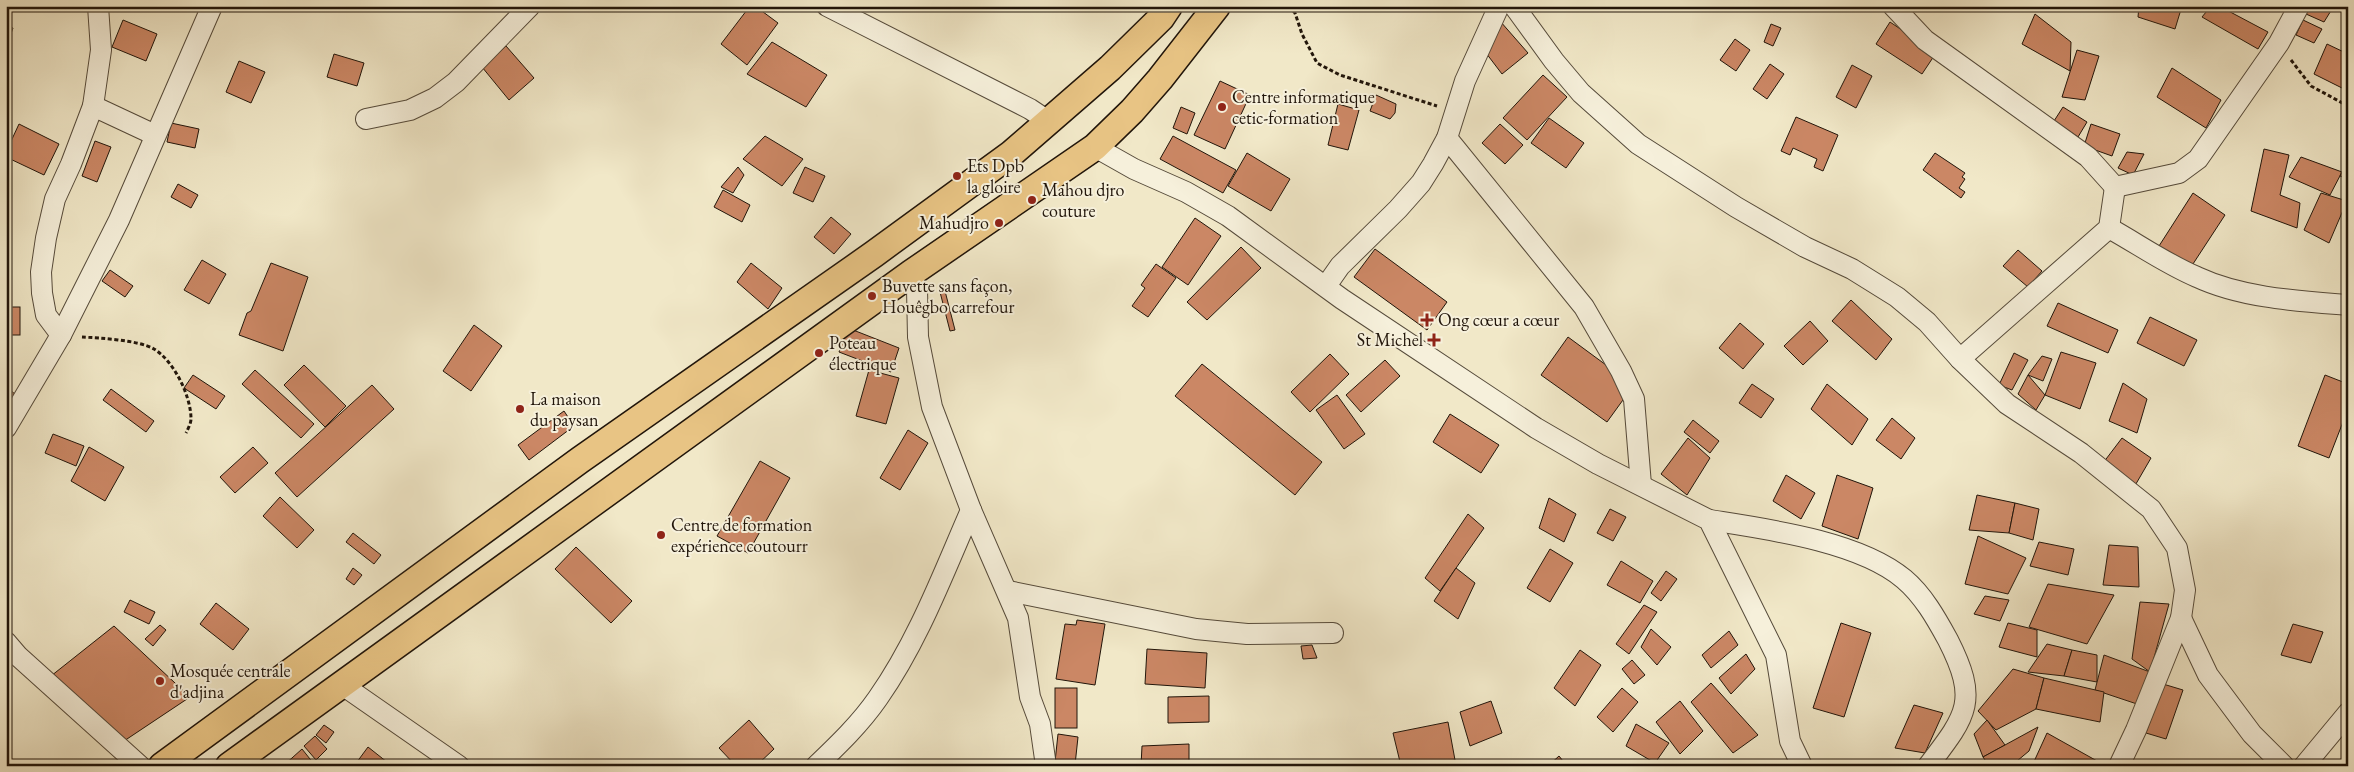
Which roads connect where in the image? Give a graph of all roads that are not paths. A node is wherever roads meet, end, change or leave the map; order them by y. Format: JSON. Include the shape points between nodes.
{"nodes":[{"id":1,"x":98,"y":6,"type":"edge"},
{"id":2,"x":212,"y":6,"type":"edge"},
{"id":3,"x":530,"y":6,"type":"edge"},
{"id":4,"x":827,"y":6,"type":"edge"},
{"id":5,"x":1169,"y":6,"type":"edge"},
{"id":6,"x":1217,"y":6,"type":"edge"},
{"id":7,"x":1499,"y":6,"type":"edge"},
{"id":8,"x":1514,"y":6,"type":"edge"},
{"id":9,"x":1893,"y":6,"type":"edge"},
{"id":10,"x":2295,"y":7,"type":"edge"},
{"id":11,"x":92,"y":106,"type":"junction"},
{"id":12,"x":366,"y":119,"type":"dead end"},
{"id":13,"x":1048,"y":122,"type":"junction"},
{"id":14,"x":155,"y":135,"type":"junction"},
{"id":15,"x":1447,"y":138,"type":"junction"},
{"id":16,"x":1095,"y":147,"type":"junction"},
{"id":17,"x":2115,"y":187,"type":"junction"},
{"id":18,"x":2109,"y":228,"type":"junction"},
{"id":19,"x":910,"y":274,"type":"junction"},
{"id":20,"x":1326,"y":286,"type":"junction"},
{"id":21,"x":2348,"y":305,"type":"edge"},
{"id":22,"x":61,"y":335,"type":"junction"},
{"id":23,"x":1960,"y":359,"type":"junction"},
{"id":24,"x":6,"y":428,"type":"edge"},
{"id":25,"x":1641,"y":485,"type":"junction"},
{"id":26,"x":971,"y":510,"type":"junction"},
{"id":27,"x":1709,"y":520,"type":"junction"},
{"id":28,"x":1008,"y":592,"type":"junction"},
{"id":29,"x":2182,"y":618,"type":"junction"},
{"id":30,"x":1332,"y":632,"type":"dead end"},
{"id":31,"x":6,"y":642,"type":"edge"},
{"id":32,"x":341,"y":684,"type":"junction"},
{"id":33,"x":2348,"y":713,"type":"edge"},
{"id":34,"x":140,"y":766,"type":"edge"},
{"id":35,"x":162,"y":766,"type":"edge"},
{"id":36,"x":229,"y":766,"type":"edge"},
{"id":37,"x":459,"y":766,"type":"edge"},
{"id":38,"x":816,"y":766,"type":"edge"},
{"id":39,"x":1046,"y":766,"type":"edge"},
{"id":40,"x":1802,"y":766,"type":"edge"},
{"id":41,"x":1928,"y":766,"type":"edge"},
{"id":42,"x":2119,"y":766,"type":"edge"},
{"id":43,"x":2284,"y":766,"type":"edge"},
{"id":44,"x":2304,"y":766,"type":"edge"}],
"edges":[{"from":1,"to":11,"type":"street","via":[[101,50]]},
{"from":2,"to":14,"type":"street"},
{"from":3,"to":12,"type":"street","via":[[456,82],[435,98],[410,110]]},
{"from":4,"to":13,"type":"street","via":[[1030,109]]},
{"from":5,"to":13,"type":"main road","via":[[1110,68]]},
{"from":6,"to":16,"type":"main road","via":[[1155,86]]},
{"from":7,"to":15,"type":"street","via":[[1465,81]]},
{"from":8,"to":23,"type":"street","via":[[1581,93],[1638,144],[1736,207],[1897,297],[1927,322]]},
{"from":9,"to":17,"type":"street","via":[[1925,40],[2088,157]]},
{"from":10,"to":17,"type":"street","via":[[2279,43],[2198,159],[2179,173]]},
{"from":11,"to":14,"type":"street"},
{"from":11,"to":22,"type":"street","via":[[55,199],[41,272],[46,316]]},
{"from":13,"to":35,"type":"main road","via":[[1011,154],[882,248],[580,460]]},
{"from":14,"to":22,"type":"street","via":[[119,220]]},
{"from":15,"to":20,"type":"street","via":[[1421,183],[1340,266]]},
{"from":15,"to":25,"type":"street","via":[[1584,307],[1621,371],[1634,399]]},
{"from":16,"to":19,"type":"main road"},
{"from":16,"to":20,"type":"street","via":[[1228,216]]},
{"from":17,"to":18,"type":"street"},
{"from":18,"to":21,"type":"street","via":[[2196,277],[2227,288]]},
{"from":18,"to":23,"type":"street"},
{"from":19,"to":26,"type":"street","via":[[917,289],[918,337],[932,408]]},
{"from":19,"to":32,"type":"main road"},
{"from":20,"to":25,"type":"street","via":[[1536,428]]},
{"from":22,"to":24,"type":"street"},
{"from":23,"to":29,"type":"street","via":[[2007,404],[2081,453],[2151,509],[2177,548],[2185,590]]},
{"from":25,"to":27,"type":"street"},
{"from":26,"to":28,"type":"street"},
{"from":26,"to":38,"type":"street","via":[[913,641],[878,699],[848,736]]},
{"from":27,"to":40,"type":"street","via":[[1776,655],[1790,741]]},
{"from":27,"to":41,"type":"street","via":[[1827,543],[1871,559],[1904,579],[1921,598],[1937,620],[1966,684],[1965,708],[1954,732]]},
{"from":28,"to":30,"type":"street","via":[[1196,629],[1246,634]]},
{"from":28,"to":39,"type":"street","via":[[1018,618],[1030,697],[1040,724]]},
{"from":29,"to":42,"type":"street"},
{"from":29,"to":43,"type":"street","via":[[2208,675],[2252,734]]},
{"from":31,"to":34,"type":"street"},
{"from":32,"to":36,"type":"main road"},
{"from":32,"to":37,"type":"street"},
{"from":33,"to":44,"type":"street"}]}
